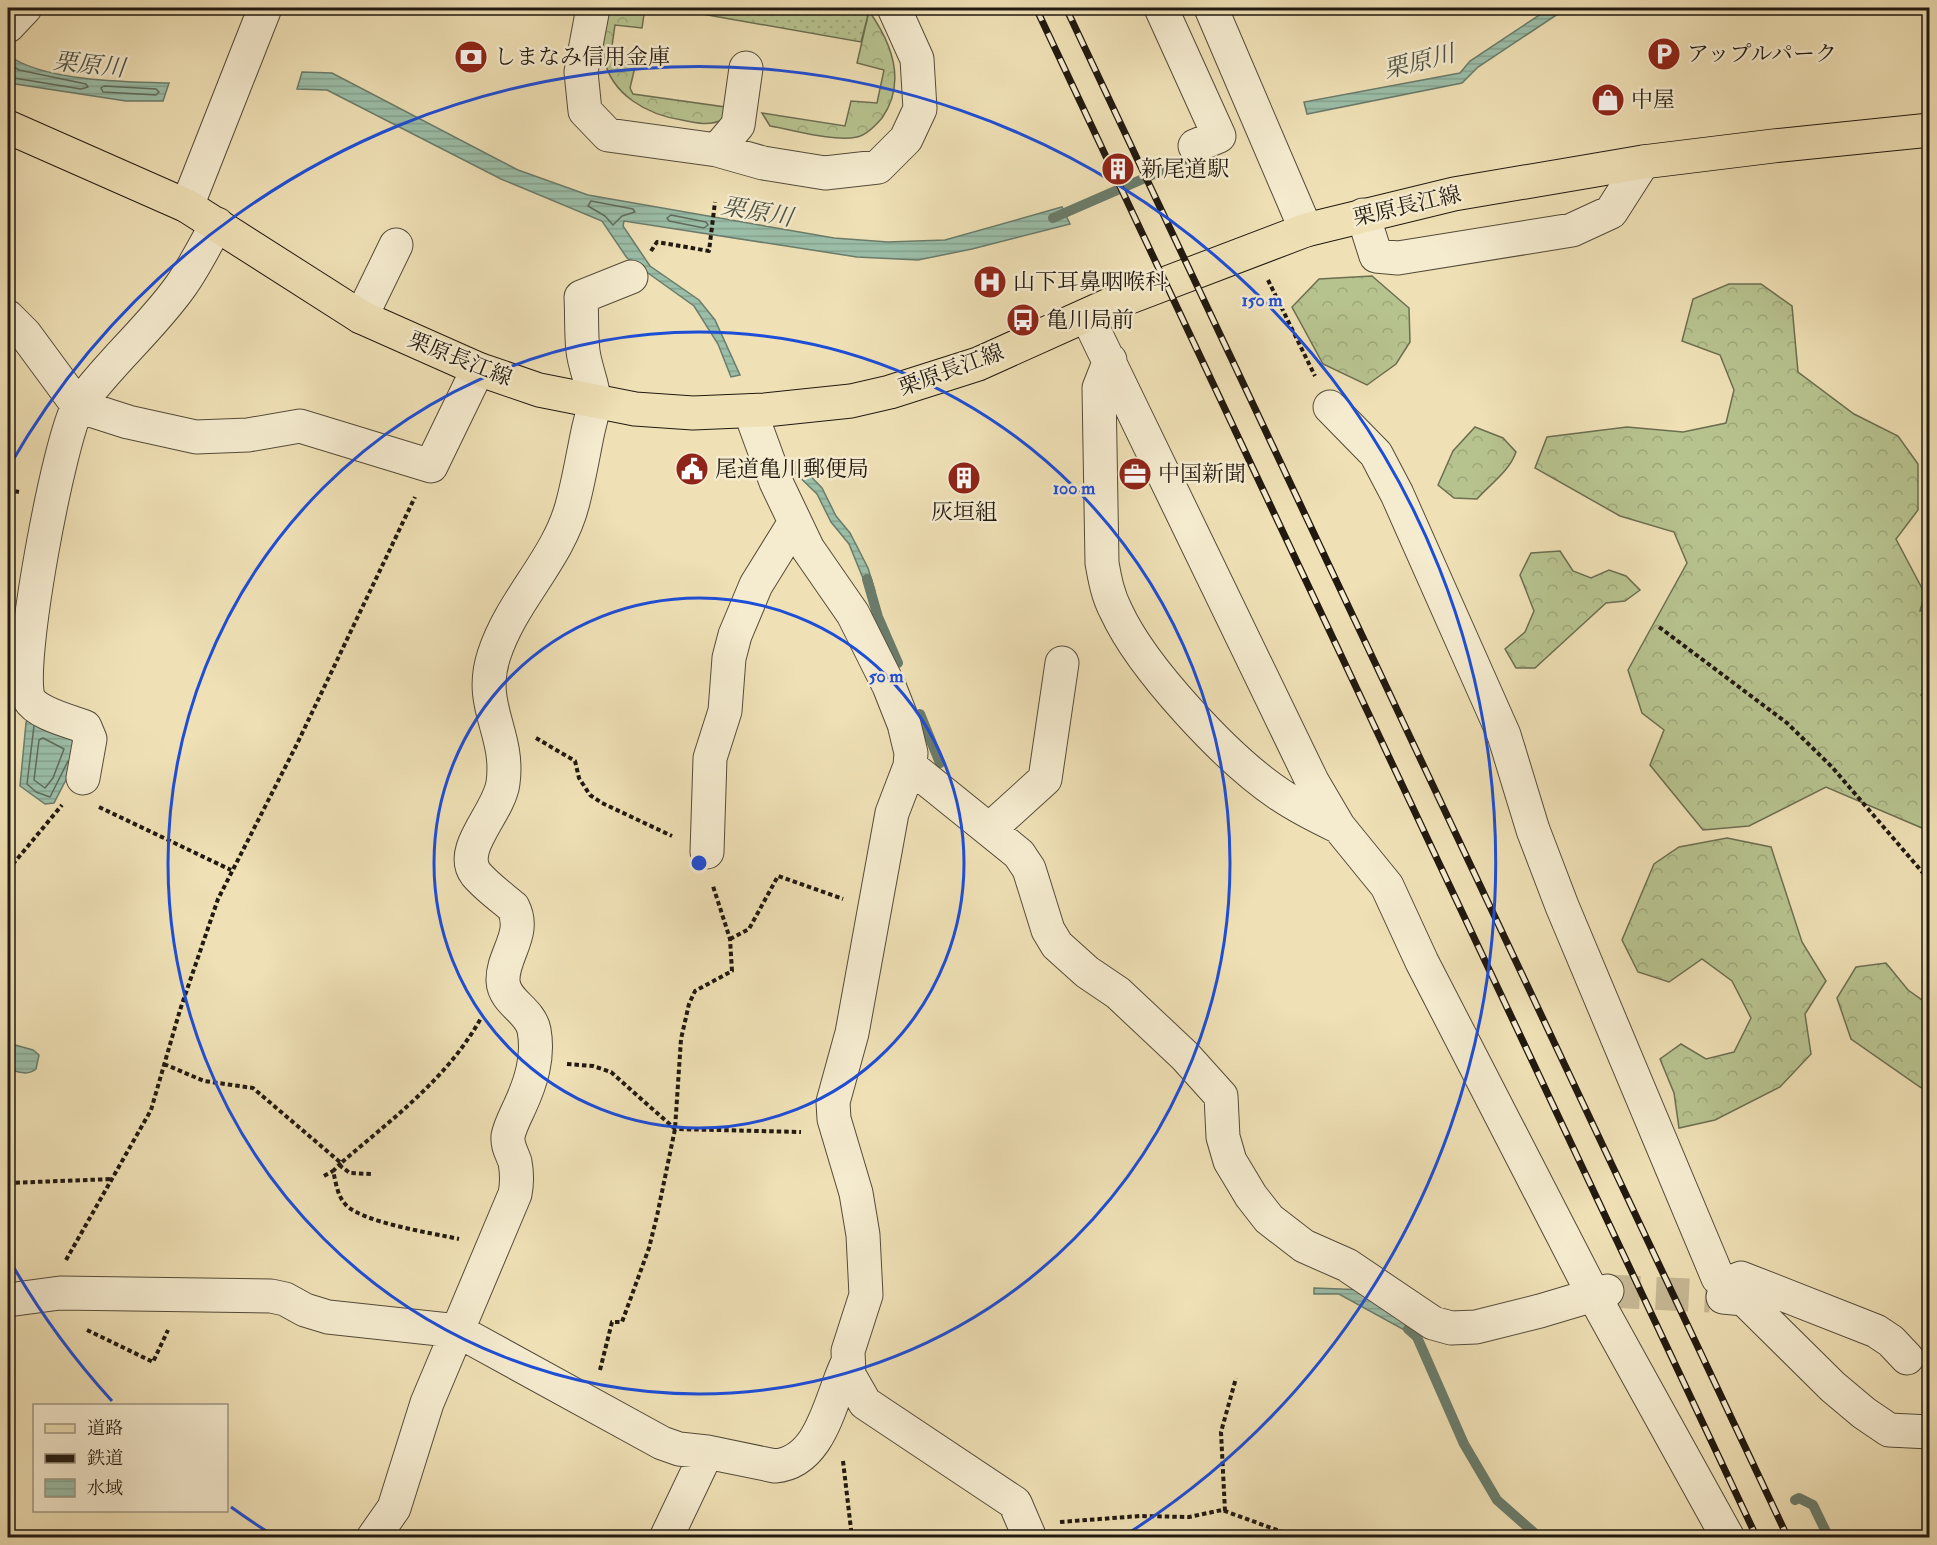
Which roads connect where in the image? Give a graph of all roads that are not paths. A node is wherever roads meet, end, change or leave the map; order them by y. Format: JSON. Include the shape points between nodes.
{"nodes":[{"id":1,"x":25,"y":8,"type":"edge"},
{"id":2,"x":265,"y":8,"type":"edge"},
{"id":3,"x":593,"y":8,"type":"edge"},
{"id":4,"x":894,"y":8,"type":"edge"},
{"id":5,"x":1161,"y":8,"type":"edge"},
{"id":6,"x":1211,"y":8,"type":"edge"},
{"id":7,"x":8,"y":26,"type":"edge"},
{"id":8,"x":746,"y":68,"type":"dead end"},
{"id":9,"x":8,"y":127,"type":"edge"},
{"id":10,"x":1929,"y":130,"type":"edge"},
{"id":11,"x":1195,"y":146,"type":"dead end"},
{"id":12,"x":730,"y":154,"type":"junction"},
{"id":13,"x":1643,"y":162,"type":"junction"},
{"id":14,"x":187,"y":206,"type":"junction"},
{"id":15,"x":1363,"y":215,"type":"junction"},
{"id":16,"x":217,"y":224,"type":"junction"},
{"id":17,"x":1305,"y":230,"type":"junction"},
{"id":18,"x":396,"y":245,"type":"dead end"},
{"id":19,"x":639,"y":266,"type":"road end"},
{"id":20,"x":361,"y":316,"type":"junction"},
{"id":21,"x":1087,"y":316,"type":"junction"},
{"id":22,"x":8,"y":317,"type":"edge"},
{"id":23,"x":1110,"y":360,"type":"junction"},
{"id":24,"x":478,"y":369,"type":"junction"},
{"id":25,"x":594,"y":401,"type":"junction"},
{"id":26,"x":78,"y":406,"type":"junction"},
{"id":27,"x":1330,"y":407,"type":"road end"},
{"id":28,"x":750,"y":411,"type":"junction"},
{"id":29,"x":795,"y":522,"type":"junction"},
{"id":30,"x":1062,"y":663,"type":"dead end"},
{"id":31,"x":910,"y":766,"type":"junction"},
{"id":32,"x":83,"y":778,"type":"road end"},
{"id":33,"x":1340,"y":827,"type":"junction"},
{"id":34,"x":990,"y":829,"type":"junction"},
{"id":35,"x":707,"y":852,"type":"road end"},
{"id":36,"x":1600,"y":1292,"type":"junction"},
{"id":37,"x":1726,"y":1293,"type":"junction"},
{"id":38,"x":8,"y":1300,"type":"edge"},
{"id":39,"x":458,"y":1331,"type":"junction"},
{"id":40,"x":1907,"y":1358,"type":"dead end"},
{"id":41,"x":847,"y":1364,"type":"junction"},
{"id":42,"x":1889,"y":1430,"type":"junction"},
{"id":43,"x":1929,"y":1432,"type":"edge"},
{"id":44,"x":1929,"y":1446,"type":"edge"},
{"id":45,"x":707,"y":1452,"type":"junction"},
{"id":46,"x":1041,"y":1528,"type":"edge"},
{"id":47,"x":373,"y":1538,"type":"edge"},
{"id":48,"x":666,"y":1538,"type":"edge"},
{"id":49,"x":1728,"y":1538,"type":"edge"}],
"edges":[{"from":1,"to":7,"type":"street"},
{"from":2,"to":14,"type":"street"},
{"from":3,"to":12,"type":"street","via":[[581,72],[585,111],[608,135]]},
{"from":4,"to":12,"type":"street","via":[[917,59],[920,109],[906,139],[878,167],[825,173]]},
{"from":5,"to":11,"type":"street","via":[[1219,136]]},
{"from":6,"to":17,"type":"street"},
{"from":8,"to":12,"type":"street"},
{"from":9,"to":14,"type":"main road","name":"栗原長江線"},
{"from":10,"to":13,"type":"main road","name":"栗原長江線"},
{"from":13,"to":15,"type":"main road","name":"栗原長江線","via":[[1454,194]]},
{"from":13,"to":15,"type":"street","via":[[1611,212],[1572,230],[1398,258],[1376,256]]},
{"from":14,"to":16,"type":"main road","name":"栗原長江線"},
{"from":15,"to":17,"type":"main road","name":"栗原長江線"},
{"from":16,"to":20,"type":"main road","name":"栗原長江線"},
{"from":16,"to":26,"type":"street","via":[[180,288]]},
{"from":17,"to":21,"type":"main road","name":"栗原長江線"},
{"from":18,"to":20,"type":"street"},
{"from":19,"to":25,"type":"street","via":[[581,297],[583,352]]},
{"from":20,"to":24,"type":"main road","name":"栗原長江線"},
{"from":21,"to":23,"type":"street"},
{"from":21,"to":28,"type":"main road","name":"栗原長江線","via":[[978,364],[890,392],[851,401]]},
{"from":22,"to":26,"type":"street"},
{"from":23,"to":33,"type":"street","via":[[1312,781]]},
{"from":23,"to":33,"type":"street","via":[[1099,388],[1102,563],[1116,612],[1138,650],[1233,756],[1277,793]]},
{"from":24,"to":25,"type":"main road","name":"栗原長江線","via":[[539,390]]},
{"from":24,"to":26,"type":"street","via":[[431,466],[300,426],[249,435],[196,437]]},
{"from":25,"to":28,"type":"main road","name":"栗原長江線","via":[[635,409],[693,413]]},
{"from":25,"to":39,"type":"street","via":[[566,525],[524,594],[494,655],[488,687],[504,755],[501,792],[472,845],[471,861],[477,875],[516,914],[518,928],[503,969],[503,986],[531,1019],[536,1052],[528,1089],[508,1134],[515,1162],[515,1194]]},
{"from":26,"to":32,"type":"street","via":[[51,498],[27,656],[26,692],[37,707],[85,727],[90,739]]},
{"from":27,"to":37,"type":"street","via":[[1376,454],[1402,505],[1504,735],[1533,830],[1562,906]]},
{"from":28,"to":29,"type":"street"},
{"from":29,"to":31,"type":"street","via":[[808,549],[853,614],[889,686],[909,739]]},
{"from":29,"to":35,"type":"street","via":[[756,585],[735,635],[725,711],[710,758]]},
{"from":30,"to":34,"type":"street","via":[[1045,779]]},
{"from":31,"to":34,"type":"street"},
{"from":31,"to":41,"type":"street","via":[[892,813],[852,1033],[833,1102],[863,1235],[866,1295]]},
{"from":33,"to":36,"type":"street","via":[[1387,886],[1422,962]]},
{"from":34,"to":36,"type":"street","via":[[1019,854],[1029,869],[1048,930],[1057,945],[1118,993],[1221,1096],[1223,1137],[1230,1161],[1251,1196],[1282,1230],[1304,1246],[1347,1265],[1434,1323],[1451,1328],[1476,1327]]},
{"from":36,"to":49,"type":"street"},
{"from":37,"to":40,"type":"street","via":[[1740,1278],[1876,1331]]},
{"from":37,"to":42,"type":"street","via":[[1833,1387]]},
{"from":38,"to":39,"type":"street","via":[[60,1293],[271,1296],[315,1315]]},
{"from":39,"to":45,"type":"street","via":[[662,1443]]},
{"from":39,"to":47,"type":"street","via":[[427,1403],[394,1508]]},
{"from":41,"to":45,"type":"street","via":[[808,1452],[783,1466],[775,1466]]},
{"from":41,"to":46,"type":"street","via":[[865,1403],[1015,1503]]},
{"from":42,"to":43,"type":"street"},
{"from":42,"to":44,"type":"street"},
{"from":45,"to":48,"type":"street"}]}
